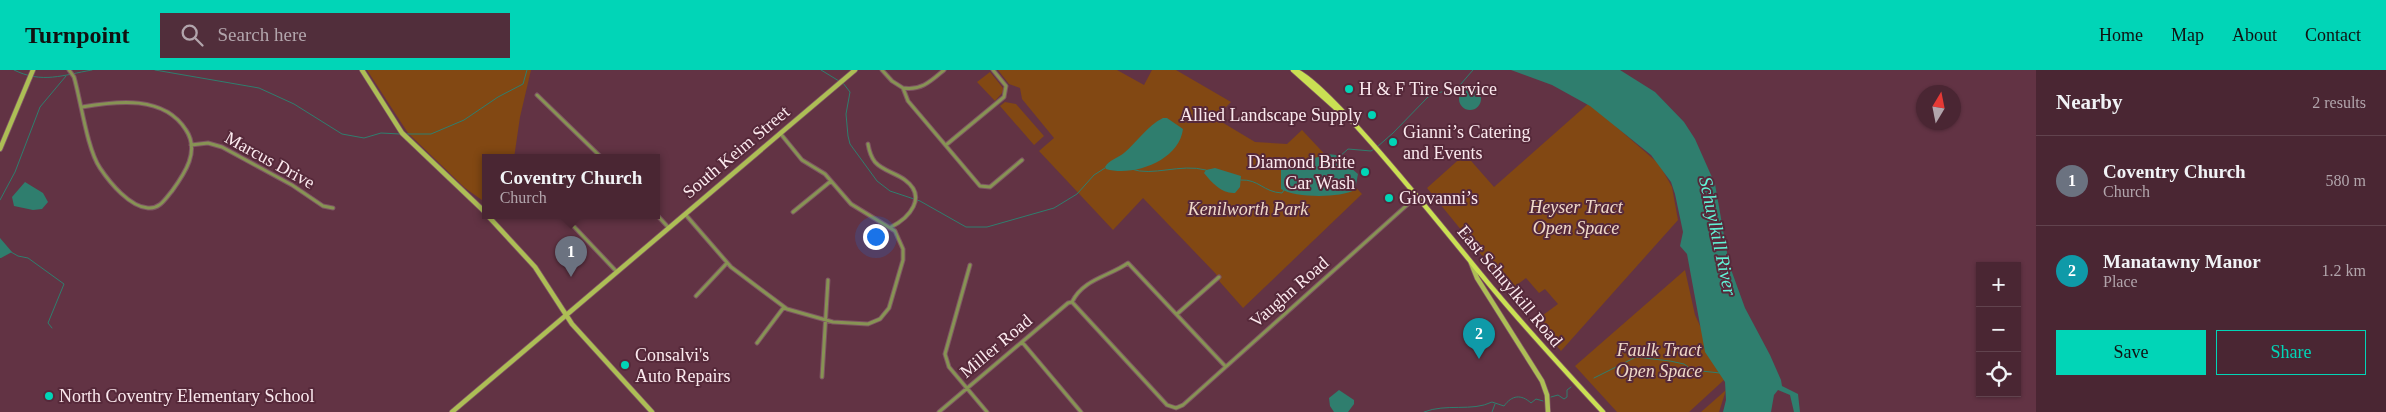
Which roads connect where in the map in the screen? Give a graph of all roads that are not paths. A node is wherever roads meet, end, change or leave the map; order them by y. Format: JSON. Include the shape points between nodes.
{"nodes":[{"id":1,"x":33,"y":70,"type":"edge"},
{"id":2,"x":362,"y":70,"type":"edge"},
{"id":3,"x":855,"y":70,"type":"edge"},
{"id":4,"x":882,"y":70,"type":"edge"},
{"id":5,"x":944,"y":70,"type":"edge"},
{"id":6,"x":993,"y":70,"type":"edge"},
{"id":7,"x":1293,"y":70,"type":"edge"},
{"id":8,"x":70,"y":71,"type":"edge"},
{"id":9,"x":903,"y":88,"type":"junction"},
{"id":10,"x":537,"y":95,"type":"dead end"},
{"id":11,"x":82,"y":107,"type":"junction"},
{"id":12,"x":780,"y":133,"type":"junction"},
{"id":13,"x":868,"y":144,"type":"dead end"},
{"id":14,"x":191,"y":145,"type":"junction"},
{"id":15,"x":946,"y":145,"type":"junction"},
{"id":16,"x":0,"y":149,"type":"edge"},
{"id":17,"x":598,"y":154,"type":"edge"},
{"id":18,"x":1022,"y":160,"type":"dead end"},
{"id":19,"x":831,"y":181,"type":"junction"},
{"id":20,"x":1416,"y":197,"type":"junction"},
{"id":21,"x":334,"y":208,"type":"dead end"},
{"id":22,"x":482,"y":209,"type":"edge"},
{"id":23,"x":793,"y":212,"type":"dead end"},
{"id":24,"x":684,"y":213,"type":"junction"},
{"id":25,"x":660,"y":218,"type":"edge"},
{"id":26,"x":492,"y":219,"type":"edge"},
{"id":27,"x":567,"y":219,"type":"edge"},
{"id":28,"x":577,"y":219,"type":"edge"},
{"id":29,"x":572,"y":224,"type":"junction"},
{"id":30,"x":668,"y":227,"type":"junction"},
{"id":31,"x":891,"y":227,"type":"junction"},
{"id":32,"x":1470,"y":262,"type":"junction"},
{"id":33,"x":727,"y":264,"type":"junction"},
{"id":34,"x":970,"y":265,"type":"dead end"},
{"id":35,"x":616,"y":271,"type":"junction"},
{"id":36,"x":1219,"y":277,"type":"dead end"},
{"id":37,"x":828,"y":280,"type":"dead end"},
{"id":38,"x":696,"y":296,"type":"dead end"},
{"id":39,"x":1072,"y":302,"type":"junction"},
{"id":40,"x":784,"y":307,"type":"junction"},
{"id":41,"x":1177,"y":314,"type":"junction"},
{"id":42,"x":565,"y":315,"type":"junction"},
{"id":43,"x":825,"y":321,"type":"junction"},
{"id":44,"x":758,"y":342,"type":"dead end"},
{"id":45,"x":1022,"y":342,"type":"junction"},
{"id":46,"x":1225,"y":366,"type":"junction"},
{"id":47,"x":822,"y":377,"type":"dead end"},
{"id":48,"x":967,"y":388,"type":"junction"},
{"id":49,"x":452,"y":412,"type":"edge"},
{"id":50,"x":652,"y":412,"type":"edge"},
{"id":51,"x":939,"y":412,"type":"edge"},
{"id":52,"x":987,"y":412,"type":"edge"},
{"id":53,"x":1081,"y":412,"type":"edge"},
{"id":54,"x":1548,"y":412,"type":"edge"},
{"id":55,"x":1603,"y":412,"type":"edge"}],
"edges":[{"from":1,"to":16,"type":"street"},
{"from":2,"to":22,"type":"street","via":[[402,133]]},
{"from":3,"to":12,"type":"street","name":"South Keim Street"},
{"from":4,"to":9,"type":"street"},
{"from":5,"to":9,"type":"street","via":[[925,85]]},
{"from":6,"to":15,"type":"street","via":[[1007,88],[1004,97]]},
{"from":7,"to":20,"type":"main road","name":"East Schuylkill Road","via":[[1316,83]]},
{"from":8,"to":11,"type":"street"},
{"from":9,"to":15,"type":"street","via":[[908,101]]},
{"from":10,"to":17,"type":"street"},
{"from":11,"to":14,"type":"street","via":[[119,102],[159,107],[181,122]]},
{"from":11,"to":14,"type":"street","via":[[100,168],[136,206],[160,206],[188,166]]},
{"from":12,"to":19,"type":"street","via":[[802,160]]},
{"from":12,"to":24,"type":"street","name":"South Keim Street"},
{"from":13,"to":31,"type":"street","via":[[874,161],[909,183],[915,199],[907,218]]},
{"from":14,"to":21,"type":"street","name":"Marcus Drive","via":[[222,147],[323,206]]},
{"from":15,"to":18,"type":"street","via":[[980,186],[990,187]]},
{"from":19,"to":23,"type":"street"},
{"from":19,"to":31,"type":"street","via":[[851,204]]},
{"from":20,"to":32,"type":"main road","name":"East Schuylkill Road"},
{"from":20,"to":46,"type":"street","name":"Vaughn Road"},
{"from":24,"to":30,"type":"street","name":"South Keim Street"},
{"from":24,"to":33,"type":"street"},
{"from":25,"to":30,"type":"street"},
{"from":26,"to":42,"type":"street","via":[[535,267]]},
{"from":27,"to":29,"type":"street"},
{"from":28,"to":29,"type":"street"},
{"from":29,"to":35,"type":"street"},
{"from":30,"to":35,"type":"street","name":"South Keim Street"},
{"from":31,"to":43,"type":"street","via":[[896,231],[904,255],[886,313],[868,324]]},
{"from":32,"to":54,"type":"street","via":[[1542,381]]},
{"from":32,"to":55,"type":"main road","name":"East Schuylkill Road"},
{"from":33,"to":38,"type":"street"},
{"from":33,"to":40,"type":"street"},
{"from":34,"to":48,"type":"street","via":[[944,354],[949,367]]},
{"from":35,"to":42,"type":"street","name":"South Keim Street"},
{"from":36,"to":41,"type":"street"},
{"from":37,"to":43,"type":"street"},
{"from":39,"to":41,"type":"street","name":"Miller Road","via":[[1096,277],[1128,263]]},
{"from":39,"to":45,"type":"street","name":"Miller Road"},
{"from":39,"to":46,"type":"street","name":"Vaughn Road","via":[[1173,408],[1180,406]]},
{"from":40,"to":43,"type":"street"},
{"from":40,"to":44,"type":"street"},
{"from":41,"to":46,"type":"street"},
{"from":42,"to":49,"type":"street","name":"South Keim Street"},
{"from":42,"to":50,"type":"street"},
{"from":43,"to":47,"type":"street"},
{"from":45,"to":48,"type":"street","name":"Miller Road"},
{"from":45,"to":53,"type":"street"},
{"from":48,"to":51,"type":"street","name":"Miller Road"},
{"from":48,"to":52,"type":"street"}]}
